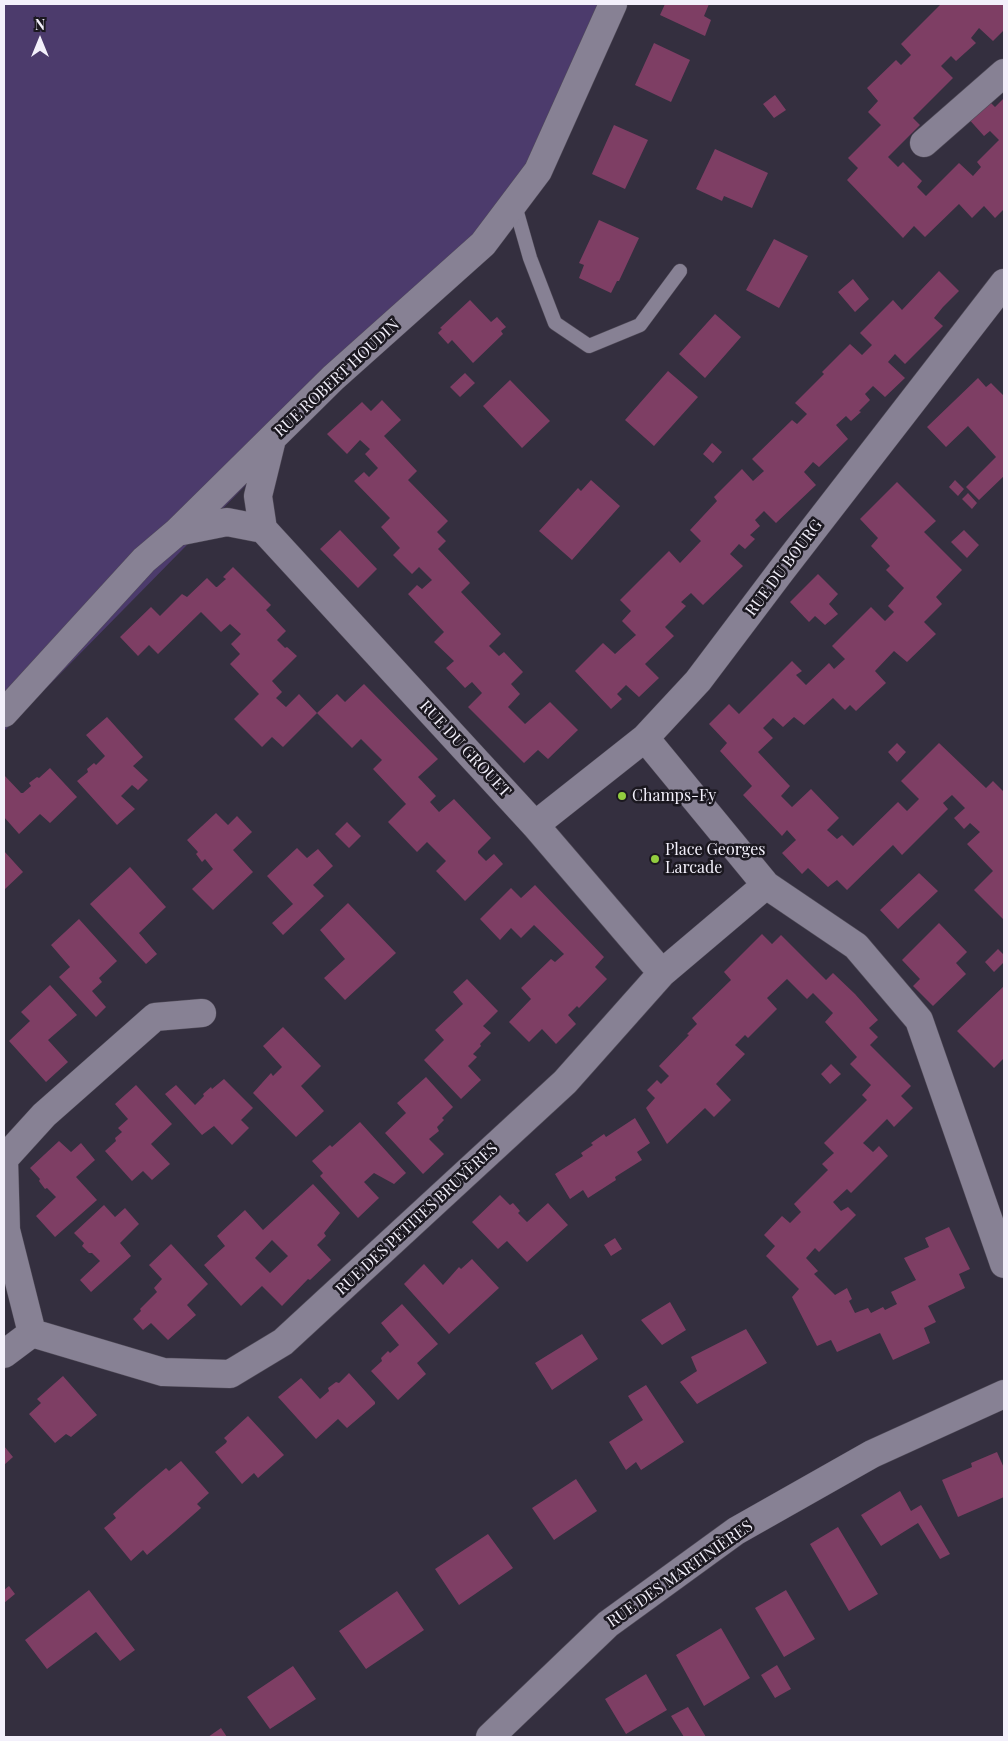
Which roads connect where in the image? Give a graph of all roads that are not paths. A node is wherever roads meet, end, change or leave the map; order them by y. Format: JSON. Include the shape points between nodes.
{"nodes":[{"id":1,"x":613,"y":4,"type":"edge"},
{"id":2,"x":1004,"y":73,"type":"edge"},
{"id":3,"x":924,"y":143,"type":"dead end"},
{"id":4,"x":514,"y":202,"type":"junction"},
{"id":5,"x":680,"y":271,"type":"dead end"},
{"id":6,"x":1004,"y":283,"type":"edge"},
{"id":7,"x":272,"y":439,"type":"junction"},
{"id":8,"x":263,"y":529,"type":"junction"},
{"id":9,"x":177,"y":532,"type":"junction"},
{"id":10,"x":4,"y":713,"type":"edge"},
{"id":11,"x":645,"y":738,"type":"junction"},
{"id":12,"x":535,"y":825,"type":"junction"},
{"id":13,"x":766,"y":885,"type":"junction"},
{"id":14,"x":662,"y":973,"type":"junction"},
{"id":15,"x":202,"y":1014,"type":"dead end"},
{"id":16,"x":1004,"y":1264,"type":"edge"},
{"id":17,"x":32,"y":1332,"type":"junction"},
{"id":18,"x":4,"y":1354,"type":"edge"},
{"id":19,"x":1004,"y":1394,"type":"edge"},
{"id":20,"x":490,"y":1737,"type":"edge"}],
"edges":[{"from":1,"to":4,"type":"street","name":"RUE ROBERT HOUDIN","via":[[538,171]]},
{"from":2,"to":3,"type":"street"},
{"from":4,"to":5,"type":"lane","via":[[530,258],[555,322],[589,346],[640,325]]},
{"from":4,"to":7,"type":"street","name":"RUE ROBERT HOUDIN","via":[[483,244],[333,378]]},
{"from":6,"to":11,"type":"street","name":"RUE DU BOURG","via":[[698,681]]},
{"from":7,"to":8,"type":"street","via":[[258,496]]},
{"from":7,"to":9,"type":"street","name":"RUE ROBERT HOUDIN"},
{"from":8,"to":9,"type":"street","via":[[227,522]]},
{"from":8,"to":12,"type":"street","name":"RUE DU GROUET"},
{"from":9,"to":10,"type":"street","name":"RUE ROBERT HOUDIN","via":[[144,560]]},
{"from":11,"to":12,"type":"street","name":"RUE DU BOURG"},
{"from":11,"to":13,"type":"street"},
{"from":12,"to":14,"type":"street","name":"RUE DU GROUET"},
{"from":13,"to":14,"type":"street","name":"RUE DES PETITES BRUYÈRES"},
{"from":13,"to":16,"type":"street","via":[[856,946],[920,1020]]},
{"from":14,"to":17,"type":"street","name":"RUE DES PETITES BRUYÈRES","via":[[565,1082],[427,1211],[283,1342],[230,1374],[164,1372]]},
{"from":15,"to":17,"type":"street","via":[[155,1017],[44,1115],[4,1159],[6,1230]]},
{"from":17,"to":18,"type":"street"},
{"from":19,"to":20,"type":"street","name":"RUE DES MARTINIÈRES","via":[[872,1454],[736,1531],[608,1624]]}]}
